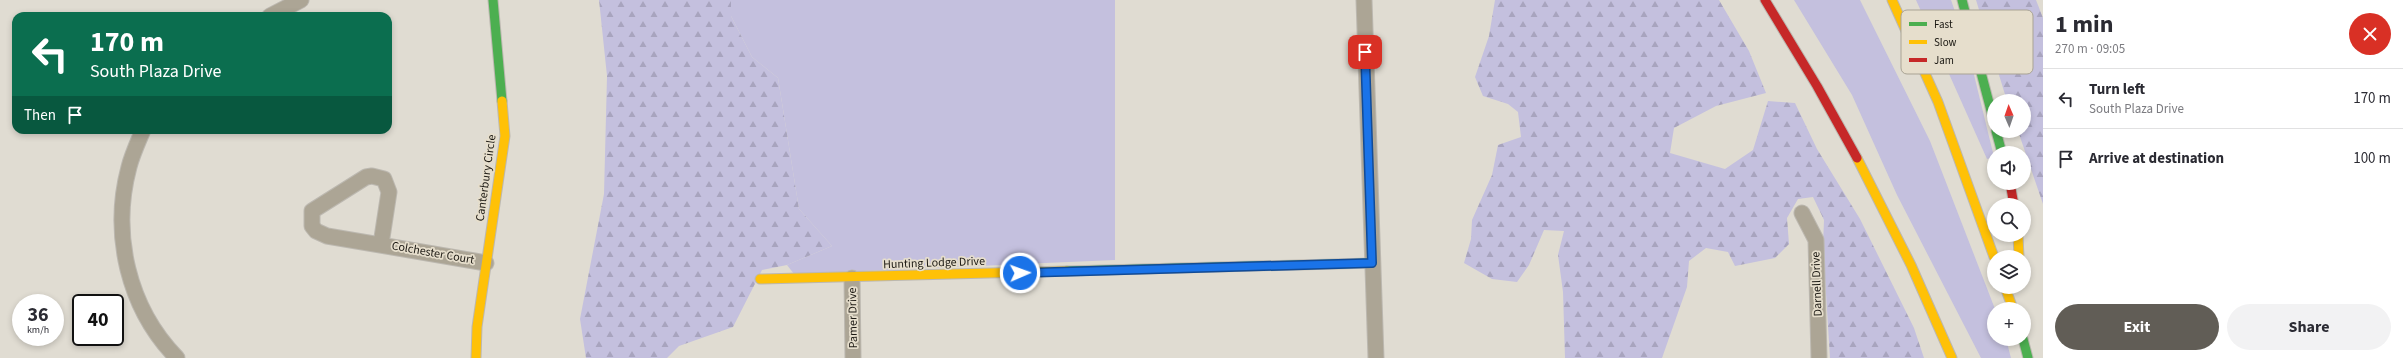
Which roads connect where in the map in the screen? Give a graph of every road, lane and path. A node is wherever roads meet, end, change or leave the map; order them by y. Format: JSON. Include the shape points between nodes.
{"nodes":[{"id":1,"x":301,"y":0,"type":"edge"},
{"id":2,"x":493,"y":0,"type":"edge"},
{"id":3,"x":1364,"y":0,"type":"edge"},
{"id":4,"x":1765,"y":0,"type":"edge"},
{"id":5,"x":1892,"y":0,"type":"edge"},
{"id":6,"x":1962,"y":0,"type":"edge"},
{"id":7,"x":1965,"y":10,"type":"edge"},
{"id":8,"x":278,"y":12,"type":"edge"},
{"id":9,"x":1901,"y":20,"type":"edge"},
{"id":10,"x":1925,"y":74,"type":"edge"},
{"id":11,"x":1981,"y":74,"type":"edge"},
{"id":12,"x":1987,"y":95,"type":"edge"},
{"id":13,"x":141,"y":134,"type":"edge"},
{"id":14,"x":1802,"y":213,"type":"dead end"},
{"id":15,"x":381,"y":244,"type":"junction"},
{"id":16,"x":1991,"y":250,"type":"edge"},
{"id":17,"x":486,"y":263,"type":"junction"},
{"id":18,"x":1372,"y":263,"type":"junction"},
{"id":19,"x":852,"y":278,"type":"junction"},
{"id":20,"x":760,"y":279,"type":"dead end"},
{"id":21,"x":2025,"y":346,"type":"edge"},
{"id":22,"x":177,"y":358,"type":"edge"},
{"id":23,"x":476,"y":358,"type":"edge"},
{"id":24,"x":853,"y":358,"type":"edge"},
{"id":25,"x":1376,"y":358,"type":"edge"},
{"id":26,"x":1819,"y":358,"type":"edge"},
{"id":27,"x":1952,"y":358,"type":"edge"},
{"id":28,"x":2028,"y":358,"type":"edge"}],
"edges":[{"from":1,"to":8,"type":"street"},
{"from":2,"to":17,"type":"main road","name":"Canterbury Circle","via":[[505,136]]},
{"from":3,"to":18,"type":"street"},
{"from":4,"to":27,"type":"main road","via":[[1872,184],[1921,285]]},
{"from":5,"to":9,"type":"main road"},
{"from":6,"to":7,"type":"main road"},
{"from":10,"to":16,"type":"main road"},
{"from":11,"to":12,"type":"main road"},
{"from":13,"to":22,"type":"street","via":[[129,167],[125,187],[122,209],[123,243],[132,287],[159,337]]},
{"from":14,"to":26,"type":"street","name":"Darnell Drive","via":[[1816,240]]},
{"from":15,"to":15,"type":"street","name":"Colchester Court","via":[[389,192],[384,179],[366,177],[312,211],[312,226],[316,231],[327,236]]},
{"from":15,"to":17,"type":"street","name":"Colchester Court"},
{"from":17,"to":23,"type":"main road","name":"Canterbury Circle","via":[[477,327]]},
{"from":18,"to":19,"type":"main road","name":"Hunting Lodge Drive"},
{"from":18,"to":25,"type":"street"},
{"from":19,"to":20,"type":"main road","name":"Hunting Lodge Drive"},
{"from":19,"to":24,"type":"street","name":"Pamer Drive"},
{"from":21,"to":28,"type":"main road"}]}
